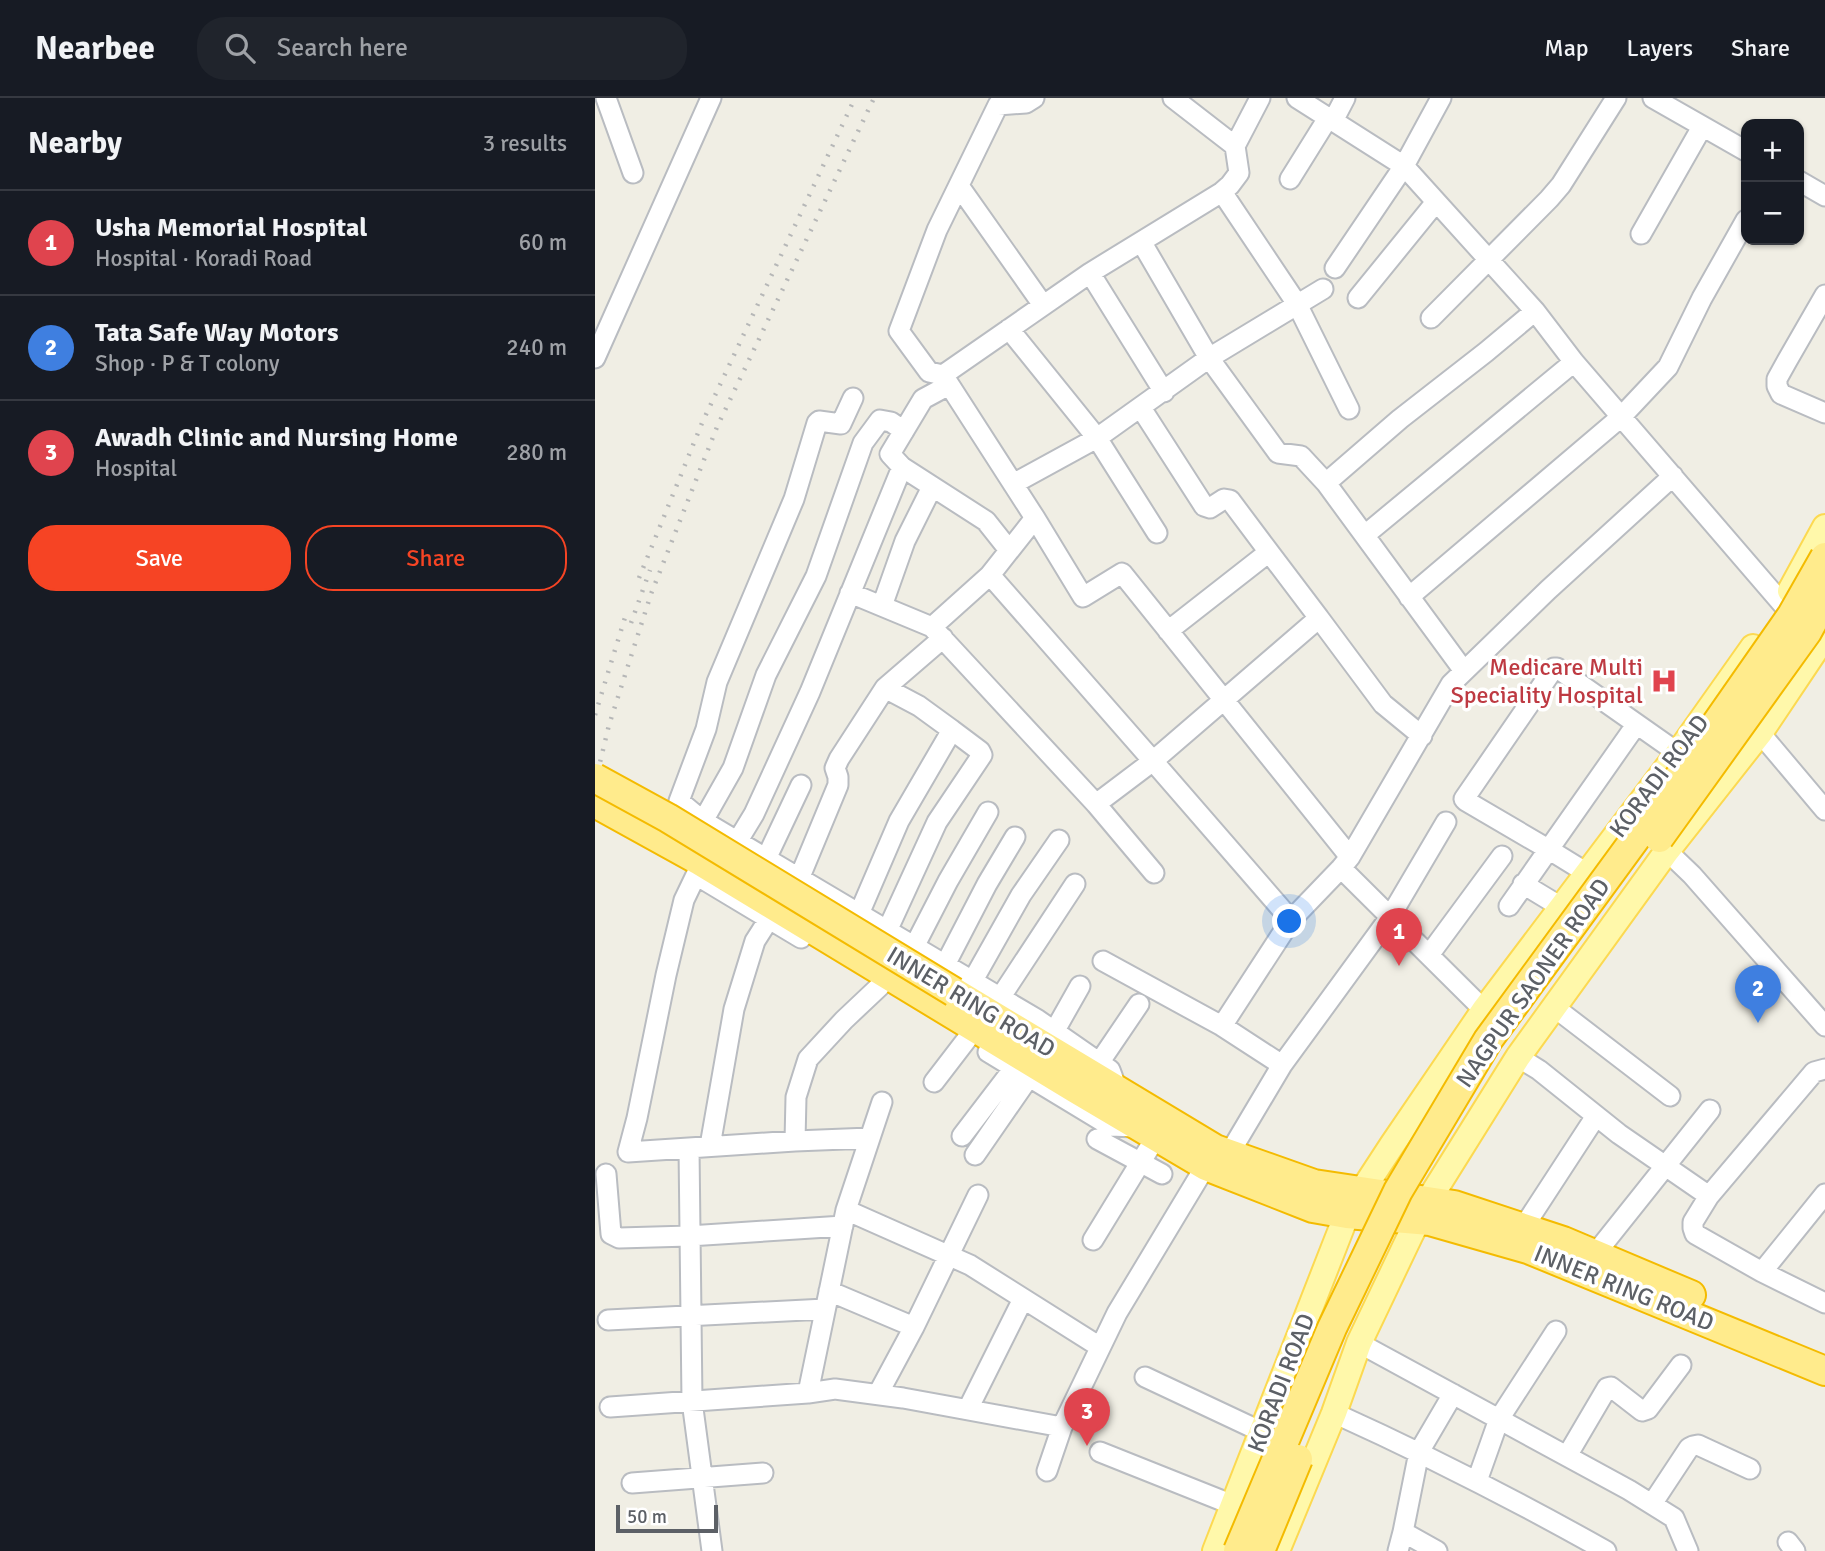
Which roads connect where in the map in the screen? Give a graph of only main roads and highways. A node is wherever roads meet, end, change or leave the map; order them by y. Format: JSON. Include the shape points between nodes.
{"nodes":[{"id":1,"x":1825,"y":527,"type":"edge"},
{"id":2,"x":1825,"y":556,"type":"edge"},
{"id":3,"x":1825,"y":598,"type":"edge"},
{"id":4,"x":1823,"y":646,"type":"edge"},
{"id":5,"x":595,"y":778,"type":"edge"},
{"id":6,"x":595,"y":803,"type":"edge"},
{"id":7,"x":956,"y":994,"type":"junction"},
{"id":8,"x":1489,"y":1003,"type":"junction"},
{"id":9,"x":1549,"y":1014,"type":"junction"},
{"id":10,"x":1217,"y":1156,"type":"junction"},
{"id":11,"x":1355,"y":1203,"type":"junction"},
{"id":12,"x":1423,"y":1211,"type":"junction"},
{"id":13,"x":1337,"y":1242,"type":"junction"},
{"id":14,"x":1399,"y":1259,"type":"junction"},
{"id":15,"x":1825,"y":1350,"type":"edge"},
{"id":16,"x":1825,"y":1371,"type":"edge"},
{"id":17,"x":1215,"y":1551,"type":"edge"},
{"id":18,"x":1238,"y":1551,"type":"edge"},
{"id":19,"x":1260,"y":1551,"type":"edge"},
{"id":20,"x":1277,"y":1551,"type":"edge"}],
"edges":[{"from":1,"to":8,"type":"main road","name":"KORADI ROAD","via":[[1783,604],[1678,753]]},
{"from":2,"to":18,"type":"highway","name":"NAGPUR SAONER ROAD","bridge":true,"via":[[1793,615],[1488,1040],[1398,1191],[1332,1328]]},
{"from":3,"to":19,"type":"highway","name":"NAGPUR SAONER ROAD","bridge":true,"via":[[1807,632],[1512,1036],[1425,1173],[1386,1248]]},
{"from":4,"to":9,"type":"main road"},
{"from":5,"to":7,"type":"highway","name":"INNER RING ROAD","bridge":true},
{"from":6,"to":7,"type":"highway","name":"INNER RING ROAD"},
{"from":7,"to":10,"type":"highway","name":"INNER RING ROAD"},
{"from":7,"to":10,"type":"highway","name":"INNER RING ROAD","via":[[1149,1132]]},
{"from":8,"to":9,"type":"main road"},
{"from":8,"to":11,"type":"main road","name":"KORADI ROAD"},
{"from":9,"to":12,"type":"main road"},
{"from":10,"to":11,"type":"highway","name":"INNER RING ROAD","via":[[1314,1184]]},
{"from":11,"to":12,"type":"highway","name":"INNER RING ROAD"},
{"from":11,"to":13,"type":"main road","name":"KORADI ROAD"},
{"from":12,"to":14,"type":"main road"},
{"from":12,"to":15,"type":"highway","name":"INNER RING ROAD","via":[[1454,1205],[1523,1227]]},
{"from":12,"to":16,"type":"highway","name":"INNER RING ROAD","via":[[1430,1221],[1528,1249]]},
{"from":13,"to":14,"type":"main road"},
{"from":13,"to":17,"type":"main road","name":"KORADI ROAD"},
{"from":14,"to":20,"type":"main road","via":[[1359,1343]]}]}
